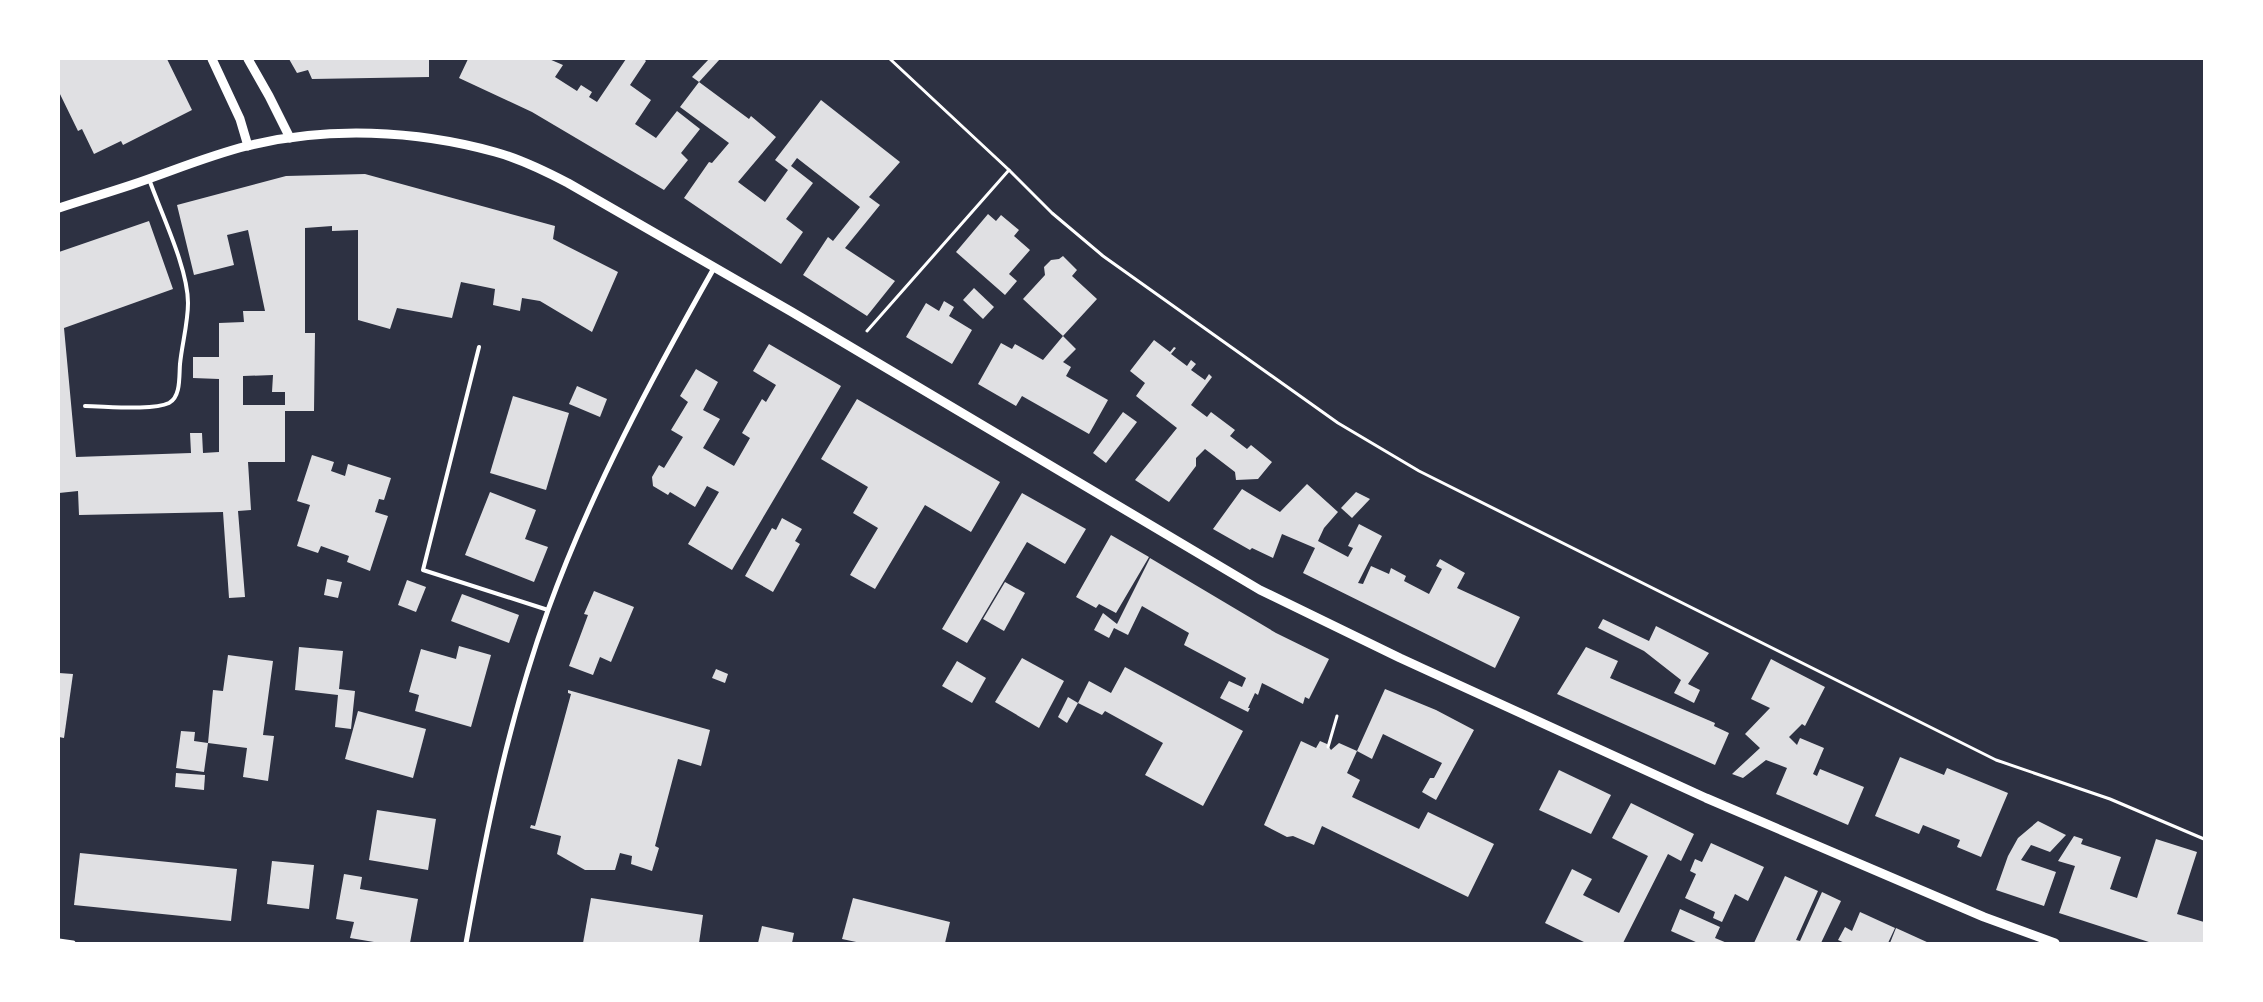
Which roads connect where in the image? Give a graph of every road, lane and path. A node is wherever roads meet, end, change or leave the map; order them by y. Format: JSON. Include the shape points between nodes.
{"nodes":[{"id":1,"x":212,"y":59,"type":"edge"},
{"id":2,"x":248,"y":59,"type":"edge"},
{"id":3,"x":890,"y":59,"type":"edge"},
{"id":4,"x":290,"y":138,"type":"junction"},
{"id":5,"x":248,"y":146,"type":"junction"},
{"id":6,"x":1009,"y":170,"type":"junction"},
{"id":7,"x":149,"y":179,"type":"junction"},
{"id":8,"x":59,"y":208,"type":"edge"},
{"id":9,"x":714,"y":268,"type":"junction"},
{"id":10,"x":478,"y":347,"type":"dead end"},
{"id":11,"x":852,"y":348,"type":"junction"},
{"id":12,"x":85,"y":406,"type":"dead end"},
{"id":13,"x":548,"y":610,"type":"junction"},
{"id":14,"x":1337,"y":716,"type":"dead end"},
{"id":15,"x":1328,"y":746,"type":"dead end"},
{"id":16,"x":2204,"y":839,"type":"edge"},
{"id":17,"x":59,"y":941,"type":"edge"},
{"id":18,"x":73,"y":943,"type":"edge"},
{"id":19,"x":466,"y":943,"type":"edge"},
{"id":20,"x":2055,"y":943,"type":"edge"}],
"edges":[{"from":1,"to":5,"type":"street","via":[[240,118]]},
{"from":2,"to":4,"type":"street"},
{"from":3,"to":6,"type":"path"},
{"from":4,"to":5,"type":"street"},
{"from":4,"to":9,"type":"street","via":[[349,134],[408,136],[496,152],[568,183]]},
{"from":5,"to":7,"type":"street"},
{"from":6,"to":11,"type":"path"},
{"from":6,"to":16,"type":"path","via":[[1052,213],[1103,256],[1338,424],[1420,471],[1996,760],[2110,800]]},
{"from":7,"to":8,"type":"street"},
{"from":7,"to":12,"type":"lane","via":[[187,294],[176,395],[168,403],[153,406]]},
{"from":9,"to":11,"type":"street"},
{"from":9,"to":13,"type":"street","via":[[612,459]]},
{"from":10,"to":13,"type":"lane","via":[[424,570]]},
{"from":11,"to":20,"type":"street","via":[[1260,590],[1715,802],[1984,918]]},
{"from":13,"to":19,"type":"street","via":[[523,687],[501,775],[479,868]]},
{"from":14,"to":15,"type":"path"},
{"from":17,"to":18,"type":"street"}]}
